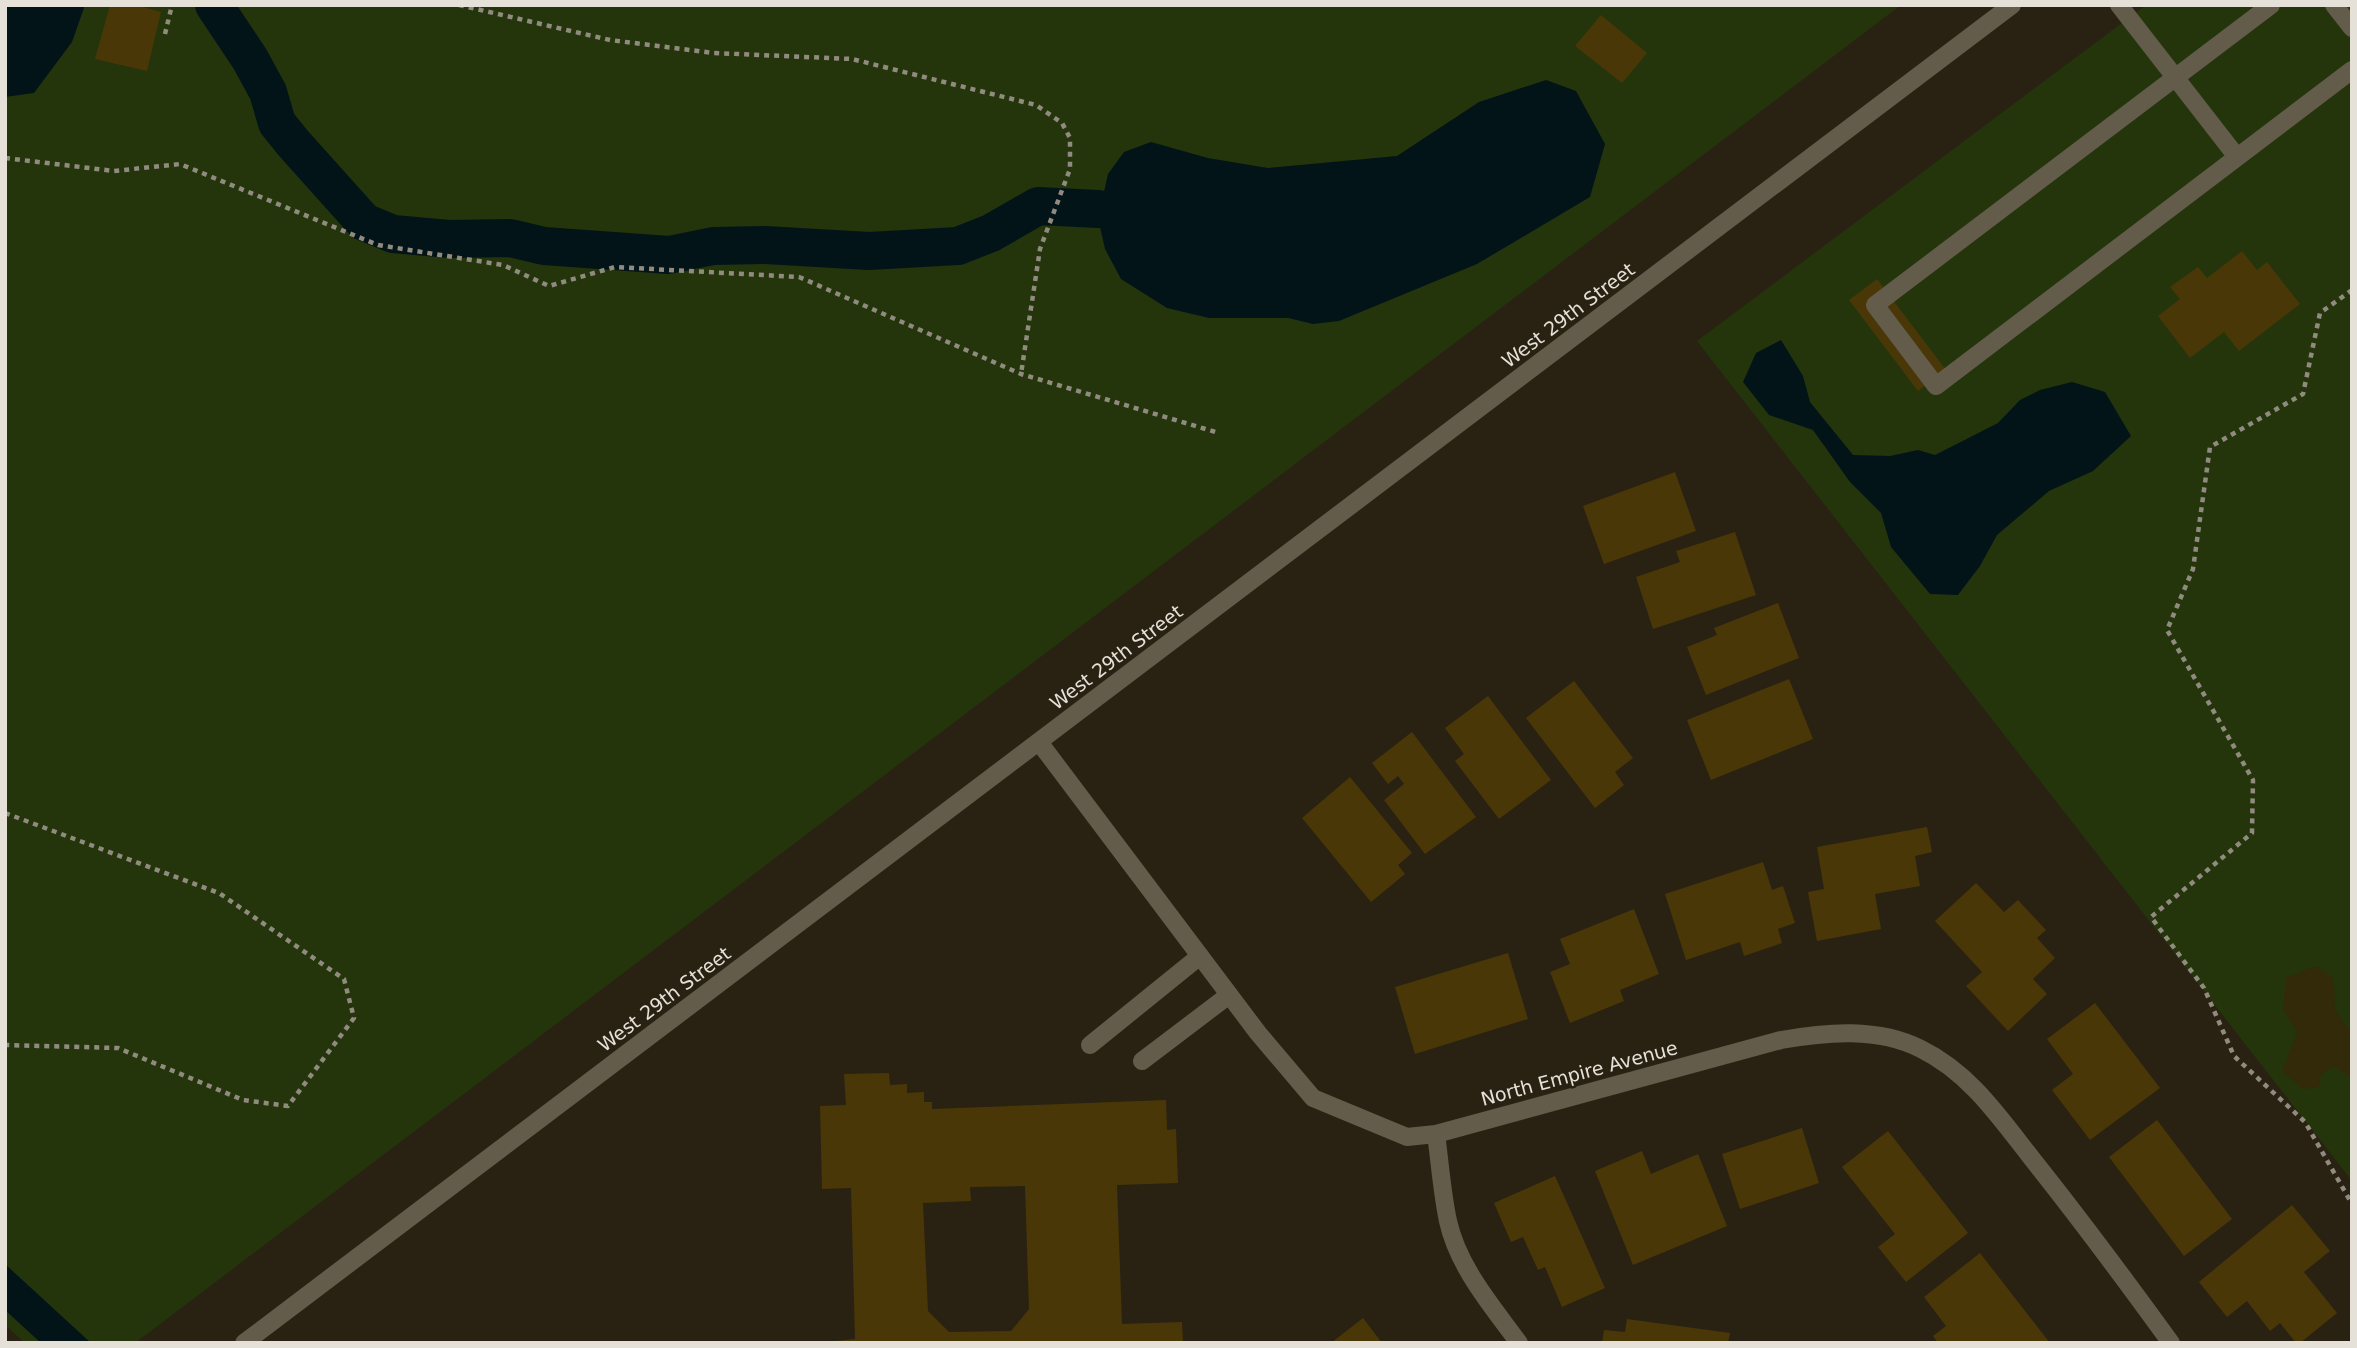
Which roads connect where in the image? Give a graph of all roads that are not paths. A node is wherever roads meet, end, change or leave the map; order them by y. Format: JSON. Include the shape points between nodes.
{"nodes":[{"id":1,"x":2012,"y":5,"type":"edge"},
{"id":2,"x":2119,"y":5,"type":"edge"},
{"id":3,"x":2270,"y":5,"type":"edge"},
{"id":4,"x":2334,"y":5,"type":"edge"},
{"id":5,"x":2352,"y":28,"type":"edge"},
{"id":6,"x":2352,"y":70,"type":"edge"},
{"id":7,"x":2176,"y":78,"type":"junction"},
{"id":8,"x":2237,"y":157,"type":"junction"},
{"id":9,"x":1039,"y":742,"type":"junction"},
{"id":10,"x":1200,"y":956,"type":"junction"},
{"id":11,"x":1229,"y":995,"type":"junction"},
{"id":12,"x":1090,"y":1045,"type":"dead end"},
{"id":13,"x":1142,"y":1061,"type":"dead end"},
{"id":14,"x":1436,"y":1134,"type":"junction"},
{"id":15,"x":244,"y":1343,"type":"edge"},
{"id":16,"x":1519,"y":1343,"type":"edge"},
{"id":17,"x":2171,"y":1343,"type":"edge"}],
"edges":[{"from":1,"to":9,"type":"main road","name":"West 29th Street"},
{"from":2,"to":7,"type":"main road"},
{"from":3,"to":7,"type":"main road"},
{"from":4,"to":5,"type":"main road"},
{"from":6,"to":8,"type":"main road"},
{"from":7,"to":8,"type":"main road"},
{"from":7,"to":8,"type":"main road","via":[[1875,305],[1937,386]]},
{"from":9,"to":10,"type":"main road","name":"North Empire Avenue"},
{"from":9,"to":15,"type":"main road","name":"West 29th Street"},
{"from":10,"to":11,"type":"main road","name":"North Empire Avenue"},
{"from":10,"to":12,"type":"main road"},
{"from":11,"to":13,"type":"main road"},
{"from":11,"to":14,"type":"main road","name":"North Empire Avenue","via":[[1312,1098],[1407,1136]]},
{"from":14,"to":16,"type":"main road","via":[[1448,1223],[1457,1247],[1472,1278]]},
{"from":14,"to":17,"type":"main road","name":"North Empire Avenue","via":[[1780,1040],[1819,1033],[1887,1037],[1931,1054],[1961,1074],[2085,1225]]}]}
